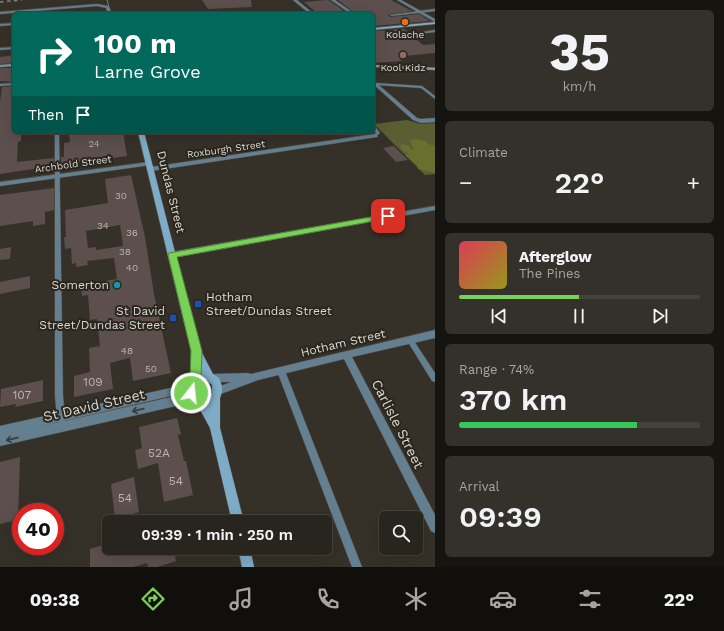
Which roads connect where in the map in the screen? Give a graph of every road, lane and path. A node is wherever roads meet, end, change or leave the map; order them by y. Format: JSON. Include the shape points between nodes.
{"nodes":[{"id":1,"x":295,"y":0,"type":"edge"},
{"id":2,"x":333,"y":0,"type":"edge"},
{"id":3,"x":399,"y":0,"type":"edge"},
{"id":4,"x":111,"y":2,"type":"dead end"},
{"id":5,"x":108,"y":10,"type":"edge"},
{"id":6,"x":435,"y":10,"type":"edge"},
{"id":7,"x":27,"y":12,"type":"edge"},
{"id":8,"x":309,"y":12,"type":"edge"},
{"id":9,"x":350,"y":12,"type":"edge"},
{"id":10,"x":420,"y":12,"type":"junction"},
{"id":11,"x":0,"y":13,"type":"edge"},
{"id":12,"x":12,"y":13,"type":"edge"},
{"id":13,"x":391,"y":15,"type":"dead end"},
{"id":14,"x":435,"y":23,"type":"edge"},
{"id":15,"x":12,"y":24,"type":"edge"},
{"id":16,"x":429,"y":24,"type":"junction"},
{"id":17,"x":0,"y":26,"type":"edge"},
{"id":18,"x":435,"y":28,"type":"edge"},
{"id":19,"x":375,"y":29,"type":"edge"},
{"id":20,"x":435,"y":31,"type":"edge"},
{"id":21,"x":418,"y":33,"type":"dead end"},
{"id":22,"x":12,"y":48,"type":"edge"},
{"id":23,"x":0,"y":49,"type":"edge"},
{"id":24,"x":12,"y":65,"type":"edge"},
{"id":25,"x":0,"y":66,"type":"edge"},
{"id":26,"x":375,"y":66,"type":"edge"},
{"id":27,"x":435,"y":69,"type":"edge"},
{"id":28,"x":375,"y":82,"type":"edge"},
{"id":29,"x":375,"y":83,"type":"edge"},
{"id":30,"x":12,"y":84,"type":"edge"},
{"id":31,"x":0,"y":85,"type":"edge"},
{"id":32,"x":435,"y":98,"type":"edge"},
{"id":33,"x":435,"y":120,"type":"edge"},
{"id":34,"x":375,"y":129,"type":"edge"},
{"id":35,"x":57,"y":134,"type":"edge"},
{"id":36,"x":142,"y":134,"type":"edge"},
{"id":37,"x":375,"y":136,"type":"joint"},
{"id":38,"x":150,"y":166,"type":"junction"},
{"id":39,"x":58,"y":177,"type":"junction"},
{"id":40,"x":0,"y":184,"type":"edge"},
{"id":41,"x":435,"y":208,"type":"edge"},
{"id":42,"x":172,"y":255,"type":"junction"},
{"id":43,"x":435,"y":334,"type":"edge"},
{"id":44,"x":410,"y":340,"type":"junction"},
{"id":45,"x":196,"y":351,"type":"junction"},
{"id":46,"x":346,"y":355,"type":"junction"},
{"id":47,"x":281,"y":371,"type":"junction"},
{"id":48,"x":257,"y":376,"type":"junction"},
{"id":49,"x":212,"y":378,"type":"junction"},
{"id":50,"x":435,"y":379,"type":"edge"},
{"id":51,"x":193,"y":382,"type":"junction"},
{"id":52,"x":217,"y":394,"type":"junction"},
{"id":53,"x":198,"y":400,"type":"junction"},
{"id":54,"x":61,"y":422,"type":"junction"},
{"id":55,"x":215,"y":428,"type":"junction"},
{"id":56,"x":0,"y":431,"type":"edge"},
{"id":57,"x":0,"y":441,"type":"edge"},
{"id":58,"x":236,"y":515,"type":"edge"},
{"id":59,"x":435,"y":526,"type":"edge"},
{"id":60,"x":245,"y":555,"type":"edge"},
{"id":61,"x":248,"y":567,"type":"edge"},
{"id":62,"x":357,"y":567,"type":"edge"}],
"edges":[{"from":1,"to":8,"type":"street"},
{"from":2,"to":9,"type":"street"},
{"from":3,"to":10,"type":"street"},
{"from":4,"to":5,"type":"street","via":[[112,8]]},
{"from":5,"to":7,"type":"street","via":[[86,6]]},
{"from":6,"to":10,"type":"lane"},
{"from":10,"to":13,"type":"lane"},
{"from":10,"to":14,"type":"street"},
{"from":11,"to":12,"type":"street"},
{"from":14,"to":16,"type":"street"},
{"from":15,"to":17,"type":"lane"},
{"from":16,"to":18,"type":"street"},
{"from":16,"to":19,"type":"street"},
{"from":20,"to":21,"type":"lane"},
{"from":22,"to":23,"type":"lane"},
{"from":24,"to":25,"type":"street"},
{"from":26,"to":27,"type":"street"},
{"from":28,"to":32,"type":"lane","via":[[422,87]]},
{"from":29,"to":33,"type":"street","via":[[415,119]]},
{"from":30,"to":31,"type":"lane"},
{"from":34,"to":37,"type":"lane","via":[[378,133]]},
{"from":35,"to":39,"type":"lane"},
{"from":36,"to":38,"type":"street","name":"Dundas Street"},
{"from":37,"to":38,"type":"street","name":"Roxburgh Street"},
{"from":38,"to":39,"type":"street","name":"Archbold Street"},
{"from":38,"to":42,"type":"street","name":"Dundas Street"},
{"from":39,"to":40,"type":"street","name":"Archbold Street"},
{"from":39,"to":54,"type":"lane"},
{"from":41,"to":42,"type":"street"},
{"from":42,"to":45,"type":"street","name":"Dundas Street"},
{"from":43,"to":44,"type":"street","name":"Hotham Street"},
{"from":44,"to":46,"type":"street","name":"Hotham Street"},
{"from":44,"to":50,"type":"lane"},
{"from":45,"to":49,"type":"street","name":"Dundas Street"},
{"from":45,"to":51,"type":"street","name":"Dundas Street"},
{"from":46,"to":47,"type":"street","name":"Hotham Street"},
{"from":46,"to":59,"type":"street","name":"Carlisle Street"},
{"from":47,"to":48,"type":"street","name":"Hotham Street"},
{"from":47,"to":62,"type":"lane"},
{"from":48,"to":49,"type":"street","name":"Hotham Street"},
{"from":48,"to":52,"type":"street","name":"Hotham Street"},
{"from":49,"to":51,"type":"street","via":[[203,376]]},
{"from":49,"to":52,"type":"street","via":[[218,384]]},
{"from":51,"to":53,"type":"street","via":[[191,393]]},
{"from":51,"to":54,"type":"street","name":"St David Street","via":[[175,391]]},
{"from":52,"to":53,"type":"street","via":[[209,401]]},
{"from":52,"to":55,"type":"street"},
{"from":53,"to":54,"type":"street","name":"St David Street","one_way":true,"via":[[176,401]]},
{"from":53,"to":55,"type":"street"},
{"from":54,"to":56,"type":"street","name":"St David Street"},
{"from":54,"to":57,"type":"street","name":"St David Street","one_way":true},
{"from":55,"to":58,"type":"street"},
{"from":60,"to":61,"type":"street"}]}
